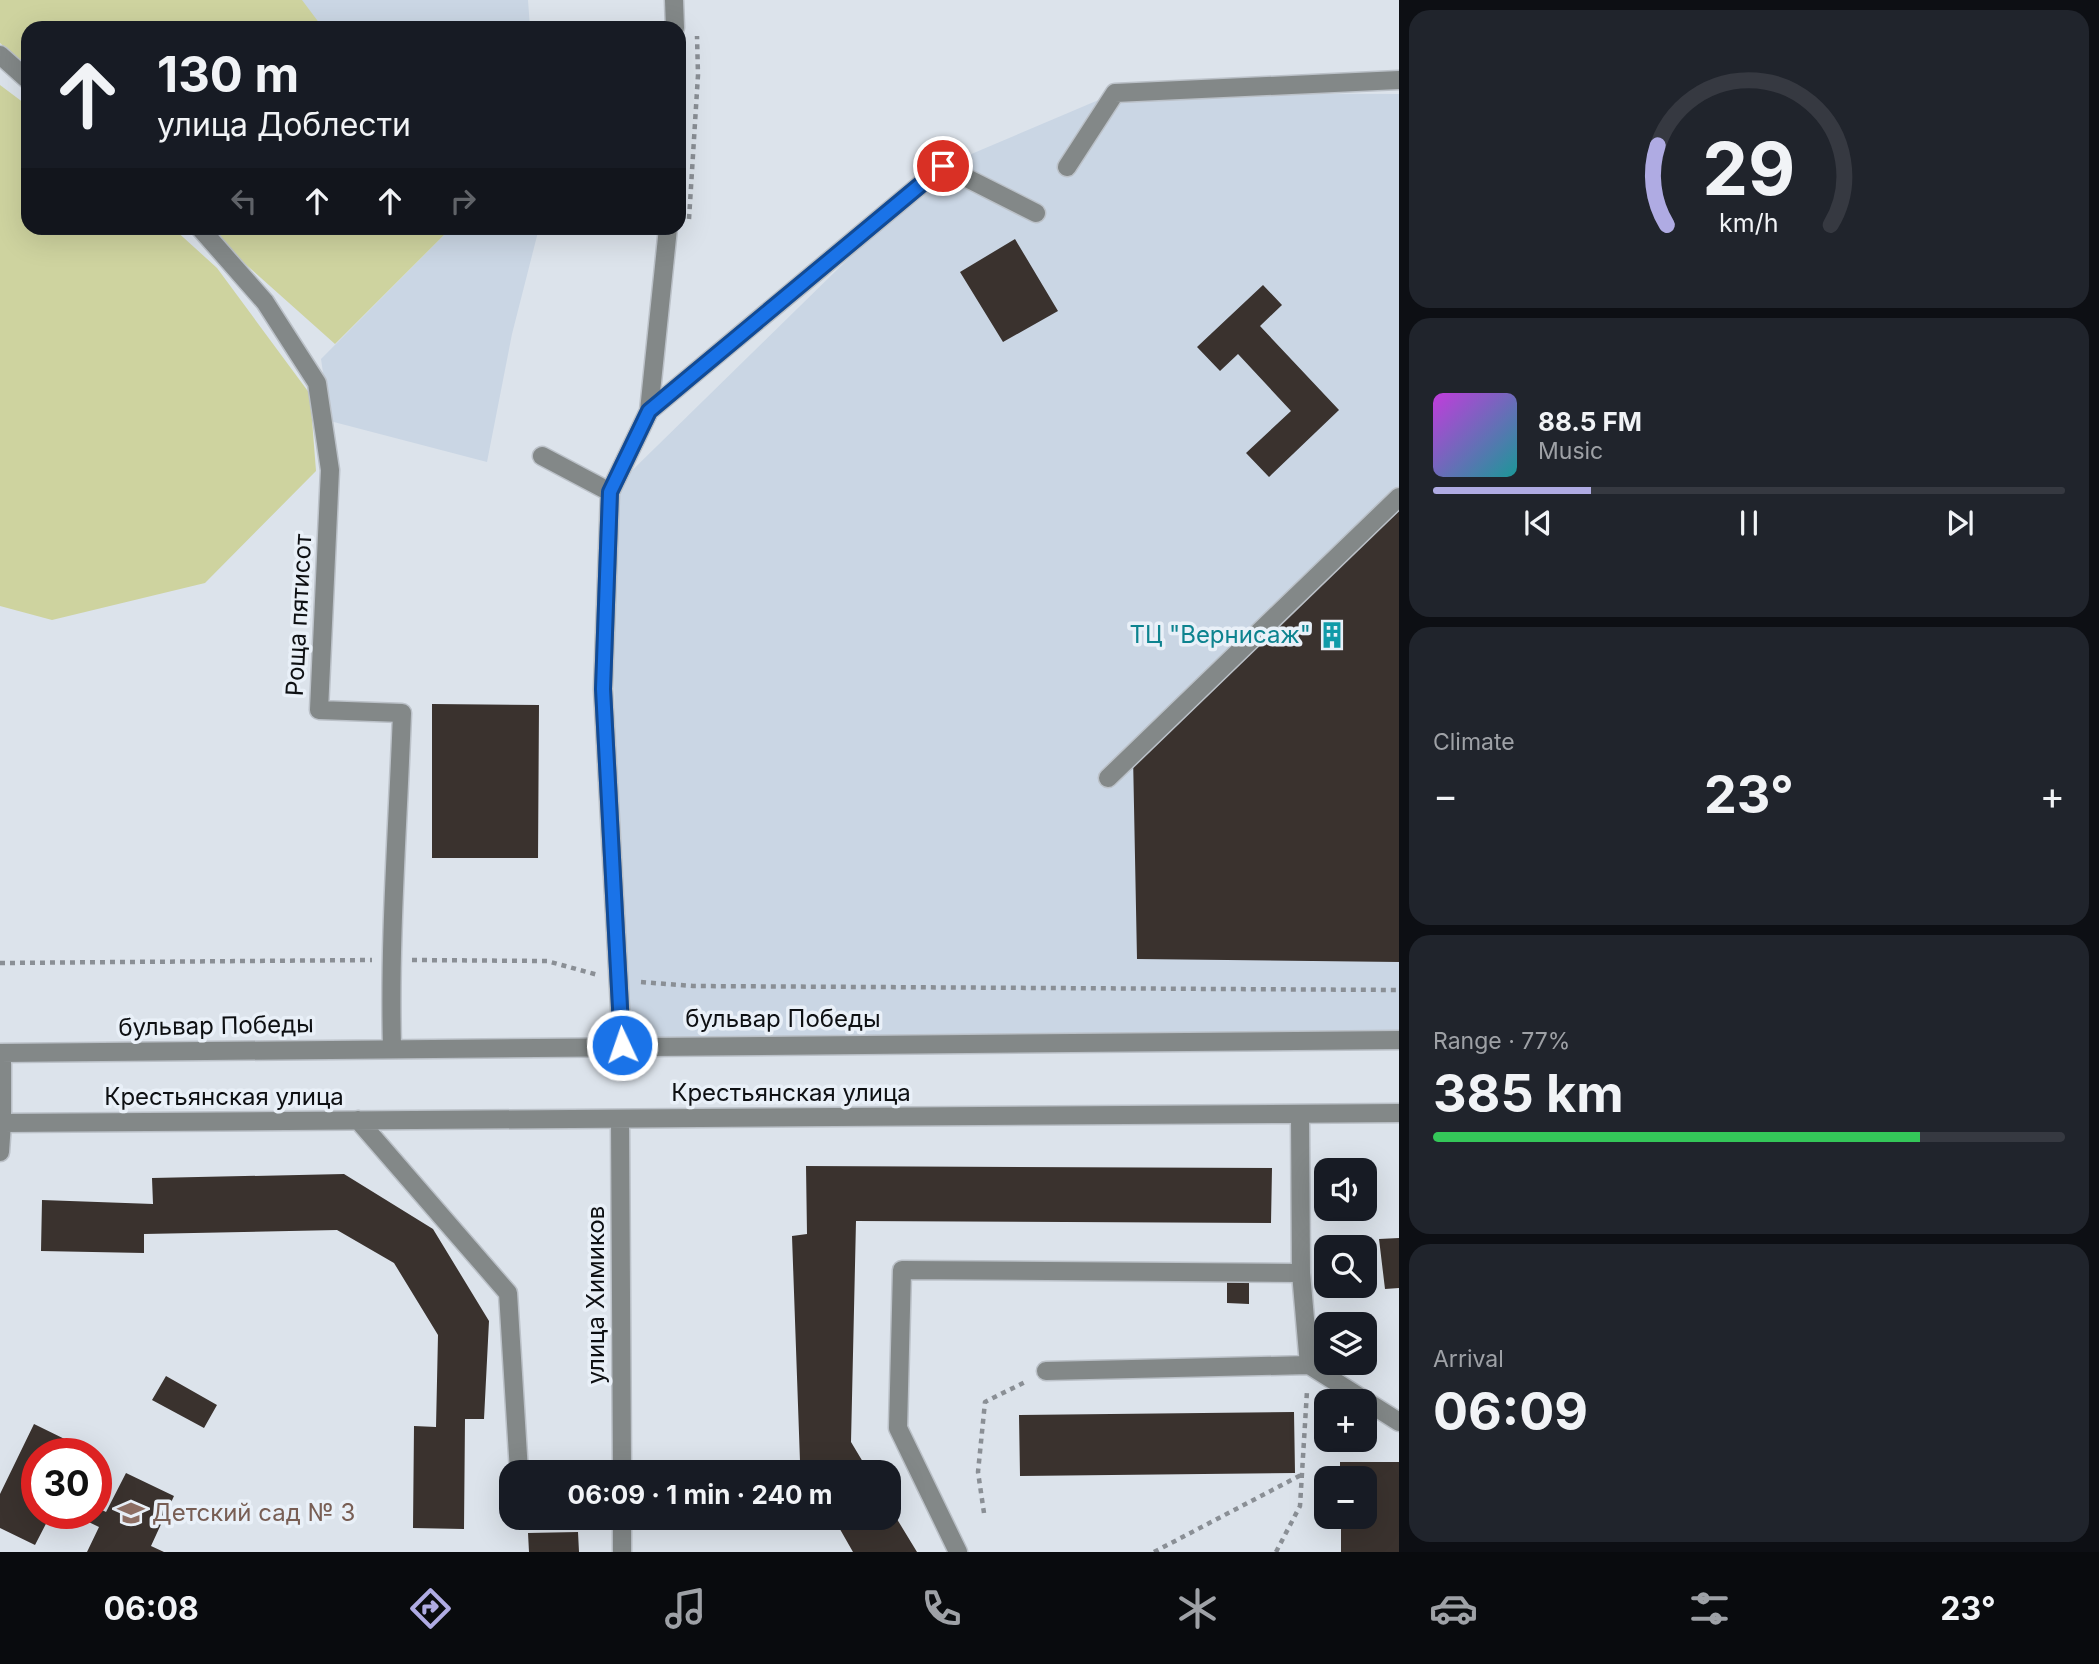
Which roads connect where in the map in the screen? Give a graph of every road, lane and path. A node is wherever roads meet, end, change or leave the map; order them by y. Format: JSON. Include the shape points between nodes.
{"nodes":[{"id":1,"x":674,"y":0,"type":"edge"},
{"id":2,"x":675,"y":21,"type":"edge"},
{"id":3,"x":696,"y":25,"type":"dead end"},
{"id":4,"x":0,"y":55,"type":"edge"},
{"id":5,"x":21,"y":74,"type":"edge"},
{"id":6,"x":1399,"y":80,"type":"edge"},
{"id":7,"x":1067,"y":167,"type":"dead end"},
{"id":8,"x":1036,"y":214,"type":"dead end"},
{"id":9,"x":688,"y":226,"type":"dead end"},
{"id":10,"x":206,"y":235,"type":"edge"},
{"id":11,"x":667,"y":235,"type":"edge"},
{"id":12,"x":649,"y":411,"type":"junction"},
{"id":13,"x":542,"y":456,"type":"dead end"},
{"id":14,"x":610,"y":492,"type":"junction"},
{"id":15,"x":1399,"y":497,"type":"edge"},
{"id":16,"x":1108,"y":778,"type":"dead end"},
{"id":17,"x":389,"y":960,"type":"junction"},
{"id":18,"x":0,"y":963,"type":"edge"},
{"id":19,"x":619,"y":980,"type":"junction"},
{"id":20,"x":1399,"y":990,"type":"edge"},
{"id":21,"x":1399,"y":1040,"type":"edge"},
{"id":22,"x":622,"y":1045,"type":"junction"},
{"id":23,"x":392,"y":1048,"type":"junction"},
{"id":24,"x":1,"y":1053,"type":"edge"},
{"id":25,"x":1399,"y":1113,"type":"edge"},
{"id":26,"x":1300,"y":1115,"type":"junction"},
{"id":27,"x":620,"y":1119,"type":"junction"},
{"id":28,"x":358,"y":1120,"type":"junction"},
{"id":29,"x":1,"y":1124,"type":"edge"},
{"id":30,"x":0,"y":1152,"type":"edge"},
{"id":31,"x":1301,"y":1273,"type":"junction"},
{"id":32,"x":1309,"y":1365,"type":"junction"},
{"id":33,"x":1046,"y":1371,"type":"joint"},
{"id":34,"x":1399,"y":1422,"type":"edge"},
{"id":35,"x":518,"y":1460,"type":"edge"},
{"id":36,"x":622,"y":1460,"type":"edge"},
{"id":37,"x":1302,"y":1475,"type":"junction"},
{"id":38,"x":984,"y":1513,"type":"dead end"},
{"id":39,"x":622,"y":1530,"type":"edge"},
{"id":40,"x":622,"y":1552,"type":"edge"},
{"id":41,"x":958,"y":1552,"type":"edge"},
{"id":42,"x":1154,"y":1552,"type":"edge"},
{"id":43,"x":1276,"y":1552,"type":"edge"}],
"edges":[{"from":1,"to":2,"type":"street"},
{"from":3,"to":9,"type":"path","via":[[698,75]]},
{"from":4,"to":5,"type":"street"},
{"from":6,"to":7,"type":"street","via":[[1115,93]]},
{"from":8,"to":12,"type":"street","via":[[943,166]]},
{"from":10,"to":17,"type":"street","name":"Роща пятисот","via":[[265,302],[317,383],[330,470],[319,710],[402,713],[396,905]]},
{"from":11,"to":12,"type":"street"},
{"from":12,"to":14,"type":"street"},
{"from":13,"to":14,"type":"street"},
{"from":14,"to":19,"type":"street","via":[[603,689]]},
{"from":15,"to":16,"type":"street"},
{"from":17,"to":18,"type":"path"},
{"from":17,"to":19,"type":"path","via":[[547,961]]},
{"from":17,"to":23,"type":"street","name":"Роща пятисот"},
{"from":19,"to":20,"type":"path","via":[[693,986]]},
{"from":19,"to":22,"type":"street"},
{"from":21,"to":22,"type":"street","name":"бульвар Победы"},
{"from":22,"to":23,"type":"street","name":"бульвар Победы"},
{"from":23,"to":24,"type":"street","name":"бульвар Победы"},
{"from":24,"to":29,"type":"street"},
{"from":25,"to":26,"type":"street","name":"Крестьянская улица"},
{"from":26,"to":27,"type":"street","name":"Крестьянская улица"},
{"from":26,"to":31,"type":"street"},
{"from":27,"to":28,"type":"street","name":"Крестьянская улица"},
{"from":27,"to":36,"type":"street","name":"улица Химиков"},
{"from":28,"to":29,"type":"street","name":"Крестьянская улица"},
{"from":28,"to":35,"type":"street","via":[[508,1293]]},
{"from":29,"to":30,"type":"street"},
{"from":31,"to":32,"type":"street"},
{"from":31,"to":41,"type":"street","via":[[902,1270],[898,1428]]},
{"from":32,"to":33,"type":"street"},
{"from":32,"to":34,"type":"street"},
{"from":32,"to":37,"type":"path"},
{"from":33,"to":38,"type":"path","via":[[985,1402],[978,1472]]},
{"from":37,"to":42,"type":"path"},
{"from":37,"to":43,"type":"path","via":[[1300,1506]]},
{"from":39,"to":40,"type":"street"}]}
